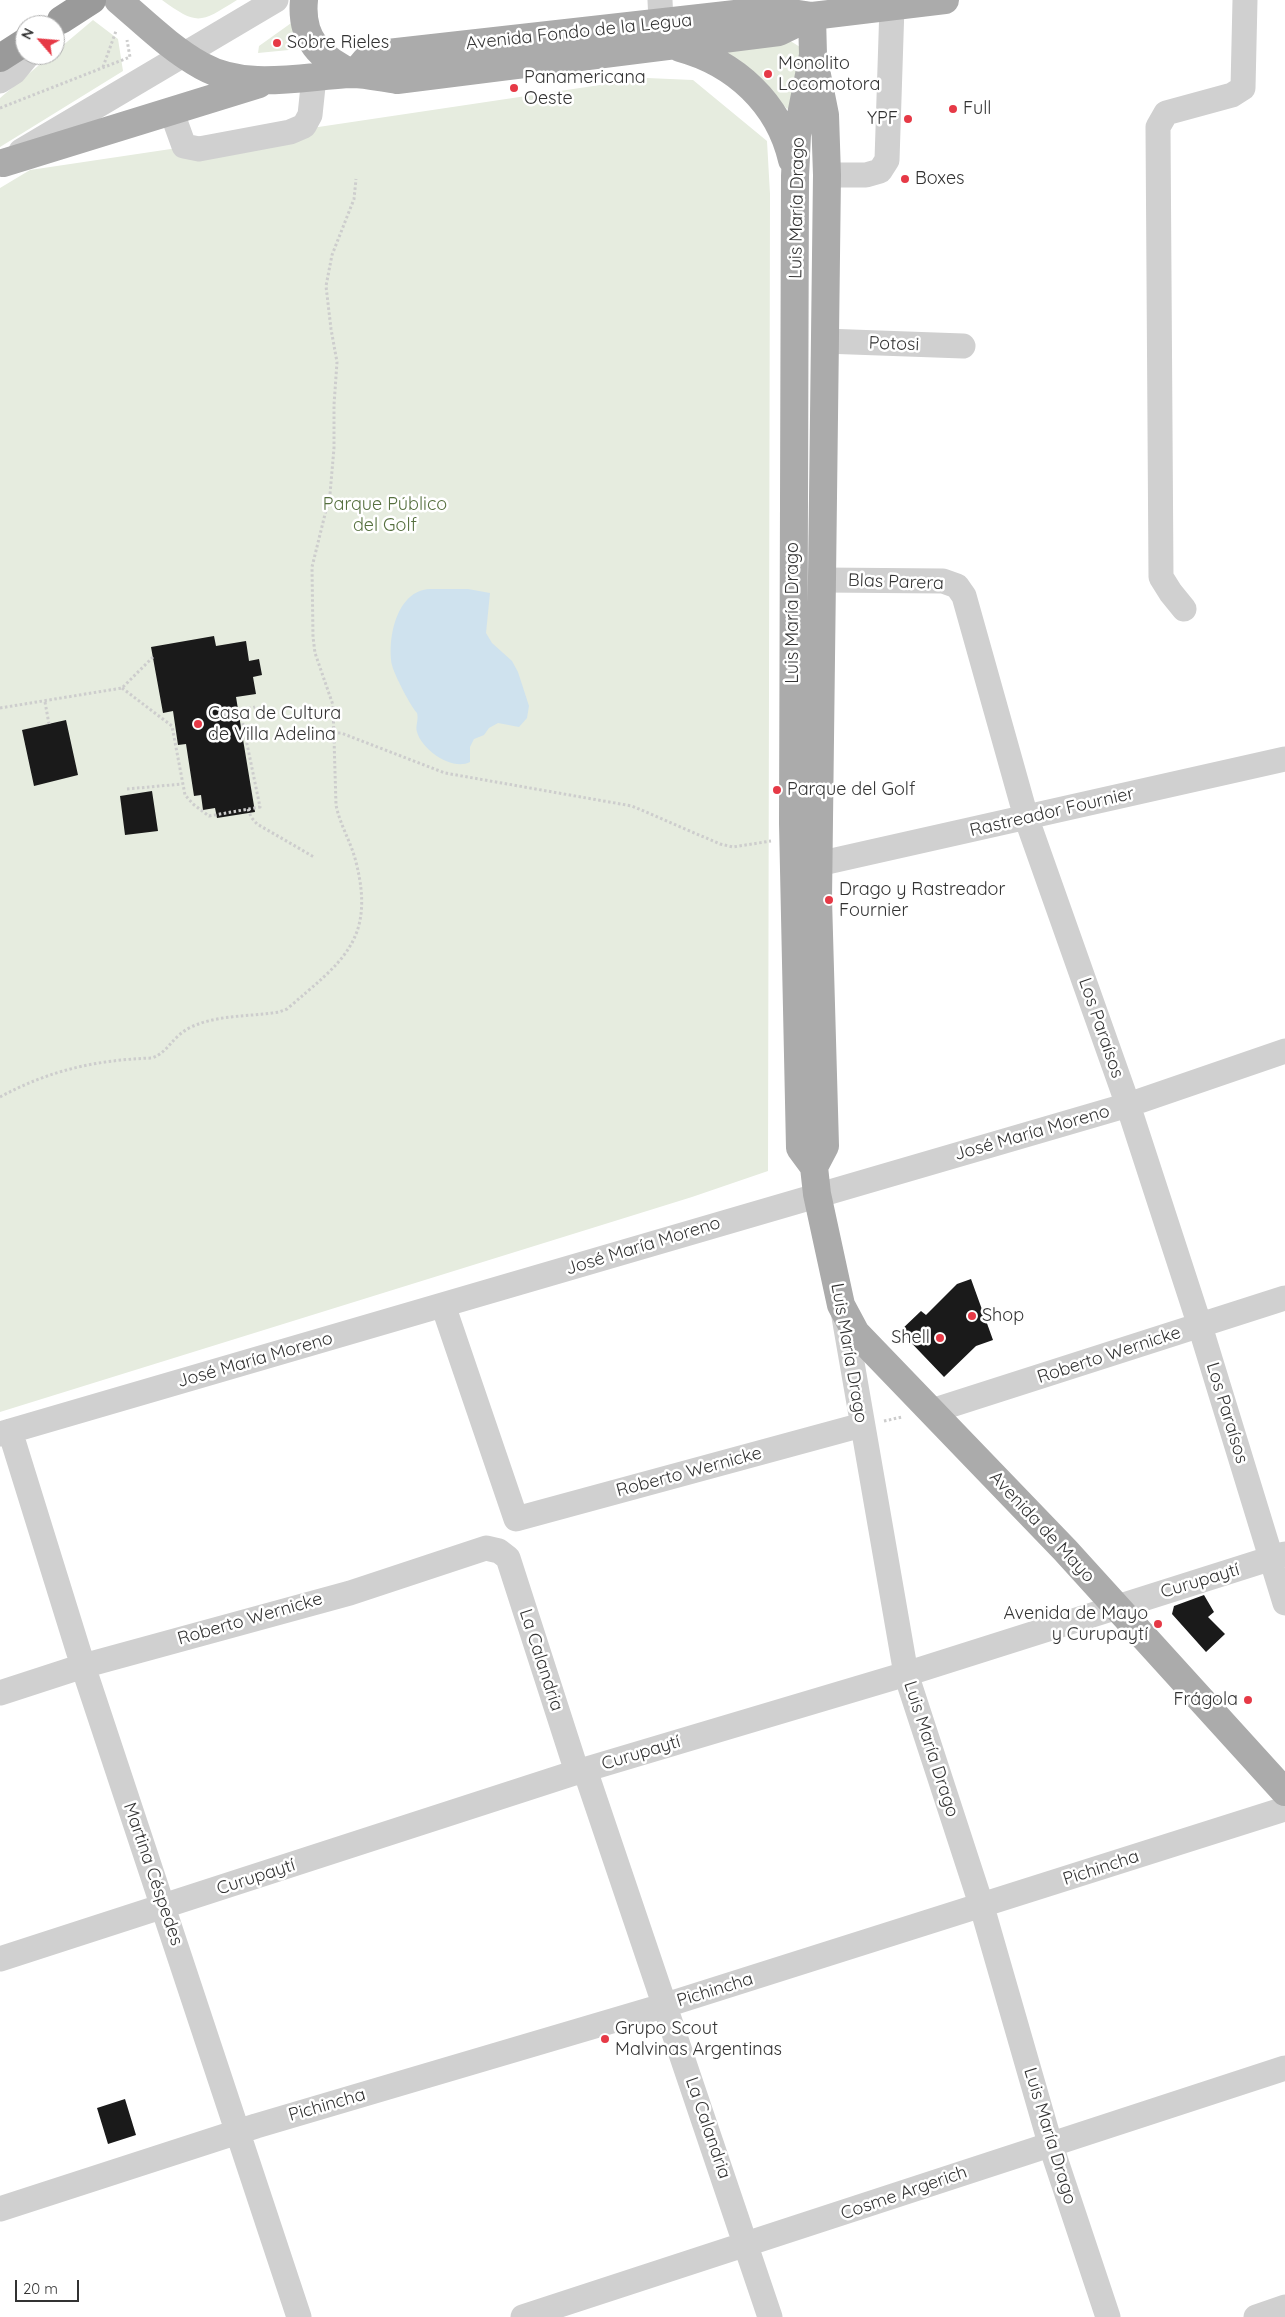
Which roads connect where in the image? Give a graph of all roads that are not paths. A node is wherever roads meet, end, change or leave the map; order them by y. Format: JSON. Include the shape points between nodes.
{"nodes":[{"id":1,"x":92,"y":0,"type":"edge"},
{"id":2,"x":276,"y":0,"type":"edge"},
{"id":3,"x":304,"y":0,"type":"edge"},
{"id":4,"x":946,"y":0,"type":"edge"},
{"id":5,"x":1245,"y":0,"type":"edge"},
{"id":6,"x":892,"y":6,"type":"junction"},
{"id":7,"x":660,"y":11,"type":"edge"},
{"id":8,"x":118,"y":13,"type":"edge"},
{"id":9,"x":812,"y":16,"type":"junction"},
{"id":10,"x":65,"y":17,"type":"edge"},
{"id":11,"x":674,"y":46,"type":"junction"},
{"id":12,"x":15,"y":48,"type":"edge"},
{"id":13,"x":813,"y":55,"type":"junction"},
{"id":14,"x":186,"y":56,"type":"junction"},
{"id":15,"x":0,"y":58,"type":"edge"},
{"id":16,"x":20,"y":65,"type":"edge"},
{"id":17,"x":354,"y":74,"type":"junction"},
{"id":18,"x":314,"y":77,"type":"junction"},
{"id":19,"x":0,"y":81,"type":"edge"},
{"id":20,"x":269,"y":81,"type":"junction"},
{"id":21,"x":171,"y":110,"type":"junction"},
{"id":22,"x":1,"y":163,"type":"edge"},
{"id":23,"x":827,"y":175,"type":"junction"},
{"id":24,"x":795,"y":176,"type":"junction"},
{"id":25,"x":824,"y":341,"type":"junction"},
{"id":26,"x":963,"y":346,"type":"dead end"},
{"id":27,"x":823,"y":580,"type":"junction"},
{"id":28,"x":964,"y":596,"type":"joint"},
{"id":29,"x":1184,"y":608,"type":"dead end"},
{"id":30,"x":1285,"y":759,"type":"edge"},
{"id":31,"x":1026,"y":817,"type":"junction"},
{"id":32,"x":818,"y":864,"type":"junction"},
{"id":33,"x":1285,"y":1051,"type":"edge"},
{"id":34,"x":1128,"y":1105,"type":"junction"},
{"id":35,"x":814,"y":1167,"type":"junction"},
{"id":36,"x":817,"y":1194,"type":"junction"},
{"id":37,"x":1285,"y":1298,"type":"edge"},
{"id":38,"x":443,"y":1305,"type":"junction"},
{"id":39,"x":841,"y":1305,"type":"junction"},
{"id":40,"x":1200,"y":1326,"type":"junction"},
{"id":41,"x":932,"y":1411,"type":"junction"},
{"id":42,"x":862,"y":1425,"type":"junction"},
{"id":43,"x":5,"y":1433,"type":"edge"},
{"id":44,"x":499,"y":1551,"type":"joint"},
{"id":45,"x":1279,"y":1556,"type":"edge"},
{"id":46,"x":1285,"y":1603,"type":"edge"},
{"id":47,"x":1116,"y":1607,"type":"junction"},
{"id":48,"x":83,"y":1666,"type":"junction"},
{"id":49,"x":906,"y":1674,"type":"junction"},
{"id":50,"x":0,"y":1693,"type":"edge"},
{"id":51,"x":581,"y":1771,"type":"junction"},
{"id":52,"x":1285,"y":1792,"type":"edge"},
{"id":53,"x":1285,"y":1809,"type":"edge"},
{"id":54,"x":164,"y":1907,"type":"junction"},
{"id":55,"x":982,"y":1907,"type":"junction"},
{"id":56,"x":0,"y":1960,"type":"edge"},
{"id":57,"x":666,"y":2005,"type":"junction"},
{"id":58,"x":1285,"y":2068,"type":"edge"},
{"id":59,"x":238,"y":2132,"type":"junction"},
{"id":60,"x":1050,"y":2143,"type":"junction"},
{"id":61,"x":0,"y":2209,"type":"edge"},
{"id":62,"x":747,"y":2246,"type":"junction"},
{"id":63,"x":1285,"y":2307,"type":"edge"},
{"id":64,"x":299,"y":2317,"type":"edge"},
{"id":65,"x":523,"y":2317,"type":"edge"},
{"id":66,"x":770,"y":2317,"type":"edge"},
{"id":67,"x":1108,"y":2317,"type":"edge"},
{"id":68,"x":1256,"y":2317,"type":"edge"}],
"edges":[{"from":1,"to":10,"type":"highway","bridge":true},
{"from":2,"to":14,"type":"street"},
{"from":3,"to":17,"type":"main road","via":[[304,22],[318,51],[330,62]]},
{"from":4,"to":6,"type":"main road","name":"Avenida Fondo de la Legua"},
{"from":5,"to":29,"type":"street","via":[[1243,88],[1232,95],[1166,113],[1158,127],[1161,577]]},
{"from":6,"to":9,"type":"main road","name":"Avenida Fondo de la Legua"},
{"from":6,"to":23,"type":"street","via":[[887,160],[880,171],[866,175]]},
{"from":7,"to":9,"type":"main road","name":"Avenida Fondo de la Legua","via":[[770,10]]},
{"from":7,"to":17,"type":"main road","name":"Avenida Fondo de la Legua","via":[[370,55]]},
{"from":8,"to":14,"type":"main road","name":"Avenida Fondo de la Legua"},
{"from":9,"to":11,"type":"main road","name":"Avenida Fondo de la Legua","via":[[780,32]]},
{"from":9,"to":13,"type":"main road","name":"Luis María Drago"},
{"from":11,"to":17,"type":"main road","name":"Avenida Fondo de la Legua","via":[[397,80]]},
{"from":11,"to":24,"type":"main road","via":[[716,61],[758,93],[789,146]]},
{"from":12,"to":15,"type":"highway"},
{"from":13,"to":23,"type":"main road","name":"Luis María Drago","via":[[825,115]]},
{"from":13,"to":24,"type":"main road","name":"Luis María Drago","via":[[797,135]]},
{"from":14,"to":20,"type":"main road","name":"Avenida Fondo de la Legua","via":[[219,73]]},
{"from":14,"to":22,"type":"street"},
{"from":16,"to":19,"type":"street"},
{"from":17,"to":18,"type":"main road","name":"Avenida Fondo de la Legua"},
{"from":18,"to":20,"type":"main road","name":"Avenida Fondo de la Legua"},
{"from":18,"to":21,"type":"street","via":[[310,115],[304,126],[290,132],[199,149],[184,146]]},
{"from":20,"to":21,"type":"main road"},
{"from":21,"to":22,"type":"main road"},
{"from":23,"to":25,"type":"main road","name":"Luis María Drago"},
{"from":24,"to":35,"type":"main road","name":"Luis María Drago","via":[[793,837],[800,1148]]},
{"from":25,"to":26,"type":"street","name":"Potosi"},
{"from":25,"to":27,"type":"main road","name":"Luis María Drago"},
{"from":27,"to":28,"type":"street","name":"Blas Parera","via":[[943,581],[957,586]]},
{"from":27,"to":32,"type":"main road","name":"Luis María Drago"},
{"from":28,"to":31,"type":"street","name":"Los Paraísos"},
{"from":30,"to":31,"type":"street","name":"Rastreador Fournier"},
{"from":31,"to":32,"type":"street","name":"Rastreador Fournier"},
{"from":31,"to":34,"type":"street","name":"Los Paraísos"},
{"from":32,"to":35,"type":"main road","name":"Luis María Drago","via":[[825,1146]]},
{"from":33,"to":34,"type":"street","name":"José María Moreno"},
{"from":34,"to":36,"type":"street","name":"José María Moreno"},
{"from":34,"to":40,"type":"street","name":"Los Paraísos"},
{"from":35,"to":36,"type":"main road","name":"Luis María Drago"},
{"from":36,"to":38,"type":"street","name":"José María Moreno"},
{"from":36,"to":39,"type":"main road","name":"Luis María Drago"},
{"from":37,"to":40,"type":"street","name":"Roberto Wernicke"},
{"from":38,"to":42,"type":"street","name":"Roberto Wernicke","via":[[516,1519]]},
{"from":38,"to":43,"type":"street","name":"José María Moreno"},
{"from":39,"to":41,"type":"main road","name":"Avenida de Mayo","via":[[856,1333]]},
{"from":39,"to":42,"type":"street","name":"Luis María Drago"},
{"from":40,"to":41,"type":"street","name":"Roberto Wernicke"},
{"from":40,"to":45,"type":"street","name":"Los Paraísos"},
{"from":41,"to":47,"type":"main road","name":"Avenida de Mayo"},
{"from":42,"to":49,"type":"street","name":"Luis María Drago"},
{"from":43,"to":48,"type":"street","name":"Martina Céspedes"},
{"from":44,"to":48,"type":"street","name":"Roberto Wernicke","via":[[486,1548],[350,1593]]},
{"from":44,"to":51,"type":"street","name":"La Calandria","via":[[508,1558]]},
{"from":45,"to":46,"type":"street","name":"Los Paraísos"},
{"from":45,"to":47,"type":"street","name":"Curupaytí"},
{"from":47,"to":49,"type":"street","name":"Curupaytí"},
{"from":47,"to":52,"type":"main road","name":"Avenida de Mayo"},
{"from":48,"to":50,"type":"street","name":"Roberto Wernicke"},
{"from":48,"to":54,"type":"street","name":"Martina Céspedes"},
{"from":49,"to":51,"type":"street","name":"Curupaytí"},
{"from":49,"to":55,"type":"street","name":"Luis María Drago"},
{"from":51,"to":54,"type":"street","name":"Curupaytí"},
{"from":51,"to":57,"type":"street","name":"La Calandria"},
{"from":53,"to":55,"type":"street","name":"Pichincha"},
{"from":54,"to":56,"type":"street","name":"Curupaytí"},
{"from":54,"to":59,"type":"street","name":"Martina Céspedes"},
{"from":55,"to":57,"type":"street","name":"Pichincha"},
{"from":55,"to":60,"type":"street","name":"Luis María Drago"},
{"from":57,"to":59,"type":"street","name":"Pichincha"},
{"from":57,"to":62,"type":"street","name":"La Calandria"},
{"from":58,"to":60,"type":"street","name":"Cosme Argerich"},
{"from":59,"to":61,"type":"street","name":"Pichincha"},
{"from":59,"to":64,"type":"street","name":"Martina Céspedes"},
{"from":60,"to":62,"type":"street","name":"Cosme Argerich"},
{"from":60,"to":67,"type":"street","name":"Luis María Drago"},
{"from":62,"to":65,"type":"street","name":"Cosme Argerich"},
{"from":62,"to":66,"type":"street","name":"La Calandria"},
{"from":63,"to":68,"type":"street"}]}
